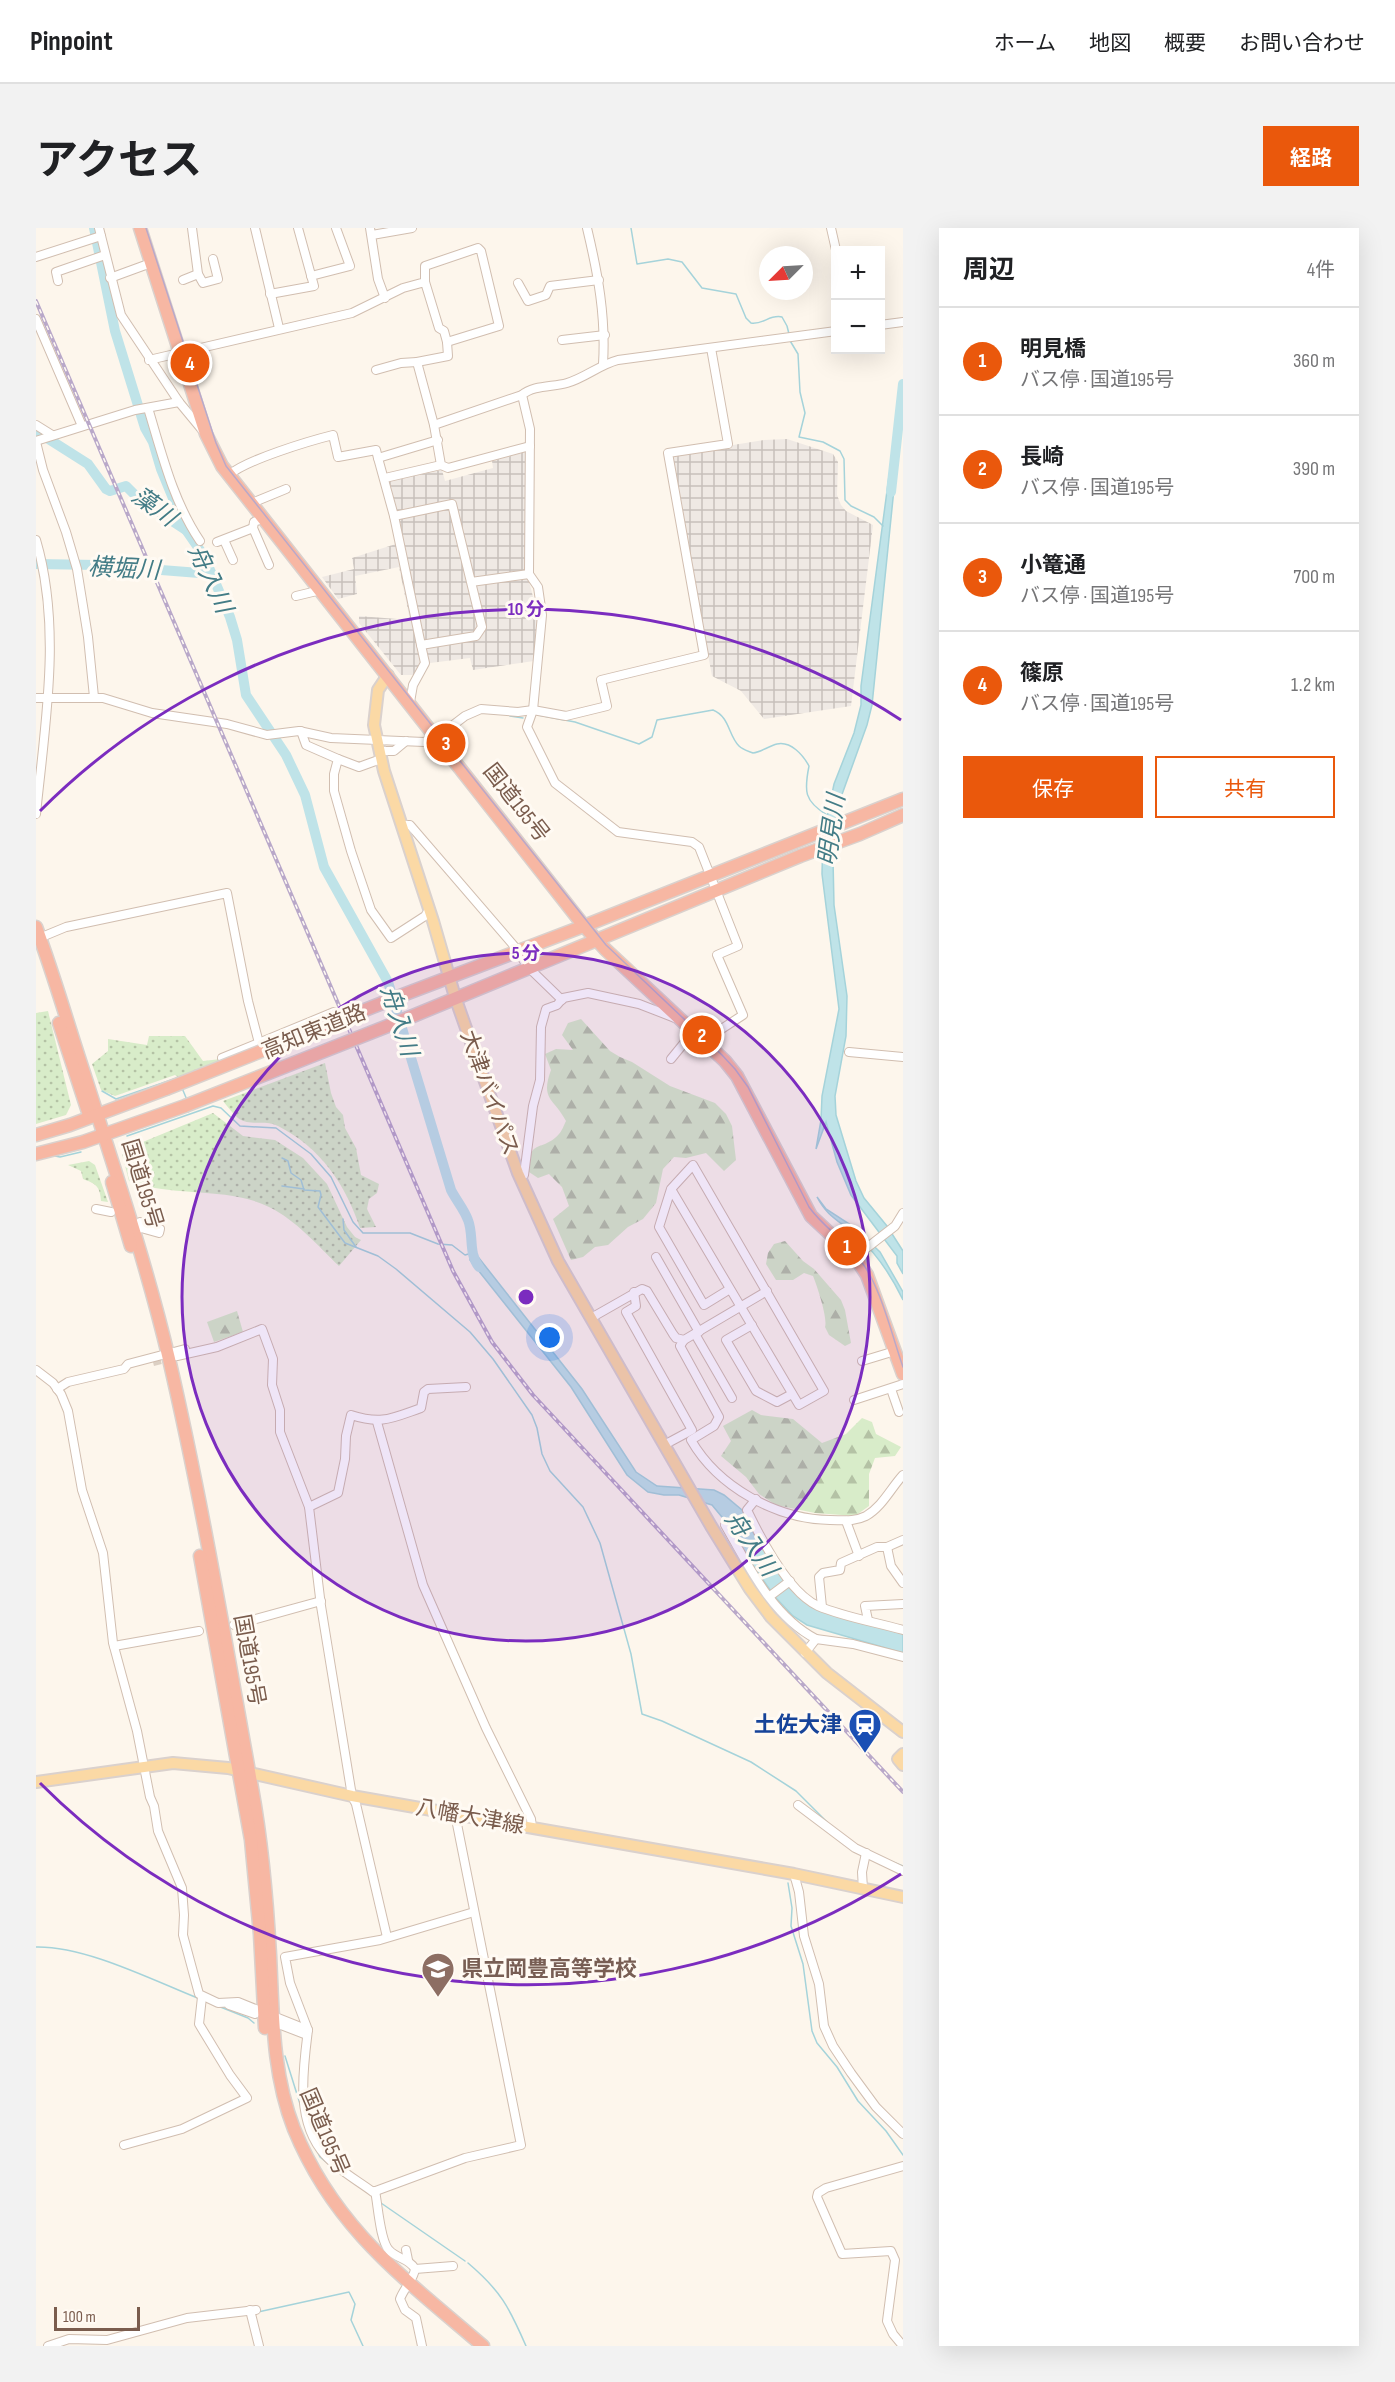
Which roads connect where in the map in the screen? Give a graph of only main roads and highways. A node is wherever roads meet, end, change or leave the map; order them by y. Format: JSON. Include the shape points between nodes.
{"nodes":[{"id":1,"x":140,"y":228,"type":"edge"},
{"id":2,"x":388,"y":675,"type":"junction"},
{"id":3,"x":903,"y":799,"type":"edge"},
{"id":4,"x":903,"y":815,"type":"edge"},
{"id":5,"x":584,"y":926,"type":"junction"},
{"id":6,"x":38,"y":940,"type":"edge"},
{"id":7,"x":596,"y":940,"type":"junction"},
{"id":8,"x":449,"y":978,"type":"junction"},
{"id":9,"x":455,"y":997,"type":"junction"},
{"id":10,"x":94,"y":1116,"type":"junction"},
{"id":11,"x":36,"y":1135,"type":"edge"},
{"id":12,"x":101,"y":1136,"type":"junction"},
{"id":13,"x":36,"y":1154,"type":"edge"},
{"id":14,"x":164,"y":1356,"type":"junction"},
{"id":15,"x":903,"y":1374,"type":"edge"},
{"id":16,"x":903,"y":1732,"type":"edge"},
{"id":17,"x":903,"y":1754,"type":"edge"},
{"id":18,"x":903,"y":1765,"type":"edge"},
{"id":19,"x":244,"y":1772,"type":"junction"},
{"id":20,"x":36,"y":1782,"type":"edge"},
{"id":21,"x":903,"y":1897,"type":"edge"},
{"id":22,"x":406,"y":2285,"type":"junction"},
{"id":23,"x":470,"y":2346,"type":"edge"},
{"id":24,"x":483,"y":2346,"type":"edge"}],
"edges":[{"from":1,"to":2,"type":"highway","name":"国道195号","via":[[213,452]]},
{"from":2,"to":5,"type":"highway","name":"国道195号"},
{"from":2,"to":8,"type":"main road","name":"大津バイパス","via":[[378,690],[375,738]]},
{"from":3,"to":5,"type":"highway","name":"高知東道路"},
{"from":4,"to":7,"type":"highway","name":"高知東道路"},
{"from":5,"to":7,"type":"highway","name":"国道195号"},
{"from":5,"to":8,"type":"highway","name":"高知東道路"},
{"from":6,"to":10,"type":"highway","name":"国道195号"},
{"from":7,"to":9,"type":"highway","name":"高知東道路"},
{"from":7,"to":15,"type":"highway","name":"国道195号","via":[[725,1061],[744,1086],[811,1216],[855,1257],[867,1275]]},
{"from":8,"to":9,"type":"main road","name":"大津バイパス"},
{"from":8,"to":10,"type":"highway","name":"高知東道路","bridge":true},
{"from":9,"to":12,"type":"highway","name":"高知東道路","bridge":true},
{"from":9,"to":16,"type":"main road","name":"大津バイパス","via":[[520,1177],[558,1261],[711,1526],[771,1617],[834,1679]]},
{"from":10,"to":11,"type":"highway","name":"高知東道路"},
{"from":10,"to":12,"type":"highway","name":"国道195号"},
{"from":12,"to":13,"type":"highway","name":"高知東道路"},
{"from":12,"to":14,"type":"highway","name":"国道195号"},
{"from":12,"to":14,"type":"highway","name":"国道195号","via":[[137,1226]]},
{"from":14,"to":19,"type":"highway","name":"国道195号"},
{"from":17,"to":18,"type":"main road","via":[[898,1759]]},
{"from":19,"to":20,"type":"main road","name":"八幡大津線","via":[[179,1763]]},
{"from":19,"to":21,"type":"main road","name":"八幡大津線","via":[[352,1796]]},
{"from":19,"to":22,"type":"highway","name":"国道195号","via":[[257,1893],[267,2054],[278,2103],[312,2184],[352,2239]]},
{"from":22,"to":23,"type":"highway","name":"国道195号"},
{"from":22,"to":24,"type":"highway","name":"国道195号"}]}
